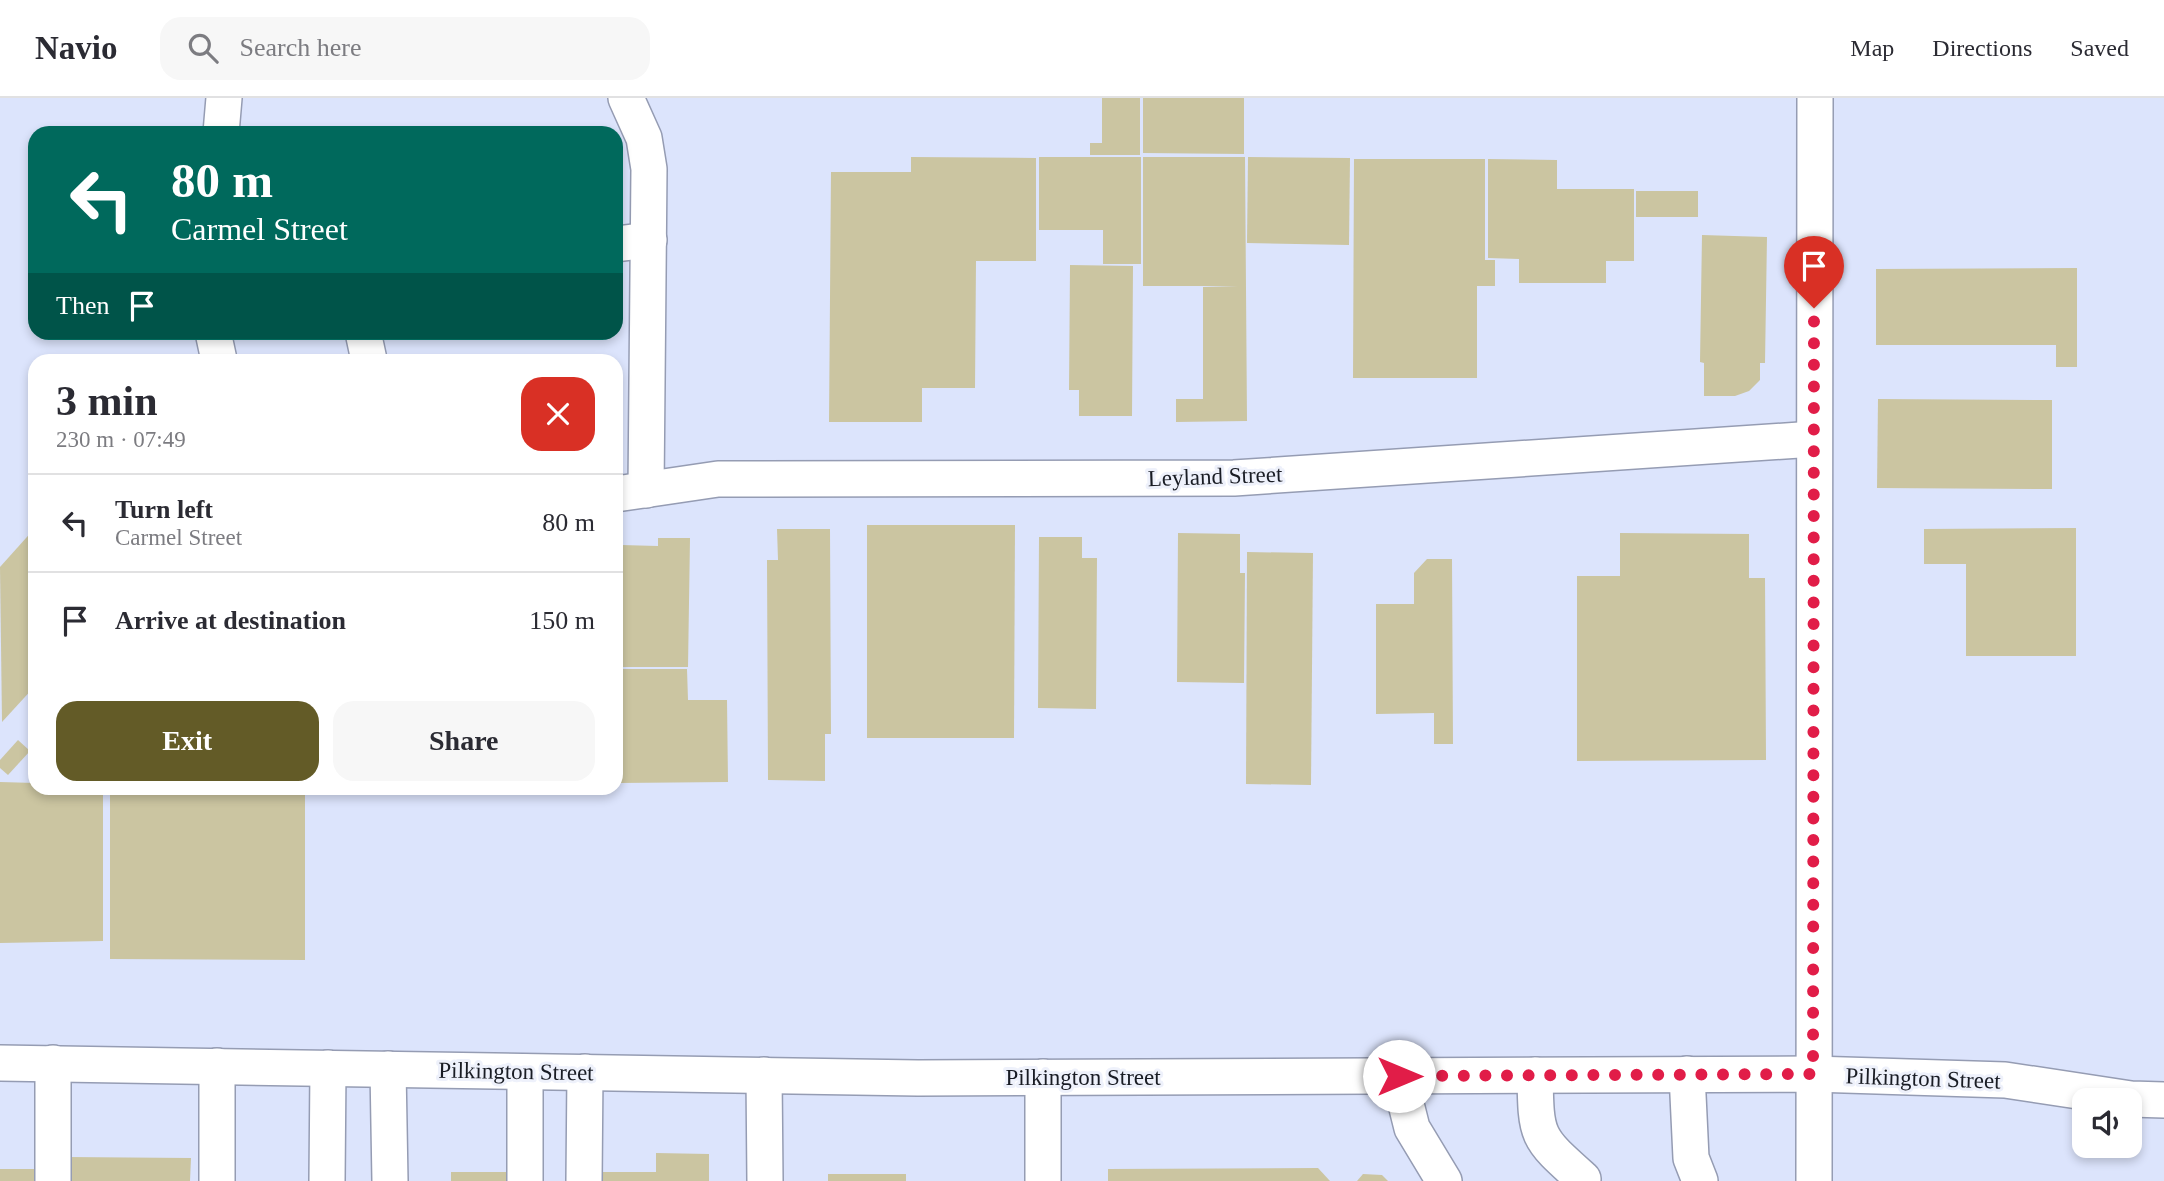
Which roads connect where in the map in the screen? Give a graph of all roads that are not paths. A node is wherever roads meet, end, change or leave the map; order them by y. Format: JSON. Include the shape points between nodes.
{"nodes":[{"id":1,"x":224,"y":98,"type":"edge"},
{"id":2,"x":626,"y":98,"type":"edge"},
{"id":3,"x":1815,"y":98,"type":"edge"},
{"id":4,"x":222,"y":126,"type":"edge"},
{"id":5,"x":632,"y":242,"type":"edge"},
{"id":6,"x":631,"y":369,"type":"edge"},
{"id":7,"x":1814,"y":439,"type":"junction"},
{"id":8,"x":631,"y":492,"type":"edge"},
{"id":9,"x":0,"y":1063,"type":"edge"},
{"id":10,"x":54,"y":1063,"type":"junction"},
{"id":11,"x":217,"y":1066,"type":"junction"},
{"id":12,"x":328,"y":1068,"type":"junction"},
{"id":13,"x":388,"y":1069,"type":"junction"},
{"id":14,"x":525,"y":1072,"type":"junction"},
{"id":15,"x":585,"y":1072,"type":"junction"},
{"id":16,"x":1687,"y":1074,"type":"junction"},
{"id":17,"x":1813,"y":1074,"type":"junction"},
{"id":18,"x":764,"y":1075,"type":"junction"},
{"id":19,"x":1535,"y":1075,"type":"junction"},
{"id":20,"x":1399,"y":1076,"type":"junction"},
{"id":21,"x":1042,"y":1077,"type":"junction"},
{"id":22,"x":2164,"y":1100,"type":"edge"},
{"id":23,"x":1583,"y":1179,"type":"edge"},
{"id":24,"x":53,"y":1181,"type":"edge"},
{"id":25,"x":217,"y":1181,"type":"edge"},
{"id":26,"x":327,"y":1181,"type":"edge"},
{"id":27,"x":390,"y":1181,"type":"edge"},
{"id":28,"x":525,"y":1181,"type":"edge"},
{"id":29,"x":584,"y":1181,"type":"edge"},
{"id":30,"x":765,"y":1181,"type":"edge"},
{"id":31,"x":1043,"y":1181,"type":"edge"},
{"id":32,"x":1444,"y":1181,"type":"edge"},
{"id":33,"x":1700,"y":1181,"type":"edge"},
{"id":34,"x":1814,"y":1181,"type":"edge"}],
"edges":[{"from":1,"to":4,"type":"street"},
{"from":2,"to":5,"type":"street","via":[[648,159]]},
{"from":3,"to":7,"type":"street"},
{"from":5,"to":6,"type":"street"},
{"from":6,"to":8,"type":"street"},
{"from":7,"to":8,"type":"street","name":"Leyland Street","via":[[1234,478],[718,479]]},
{"from":7,"to":17,"type":"street"},
{"from":9,"to":10,"type":"street","name":"Pilkington Street"},
{"from":10,"to":11,"type":"street","name":"Pilkington Street"},
{"from":10,"to":24,"type":"street"},
{"from":11,"to":12,"type":"street","name":"Pilkington Street"},
{"from":11,"to":25,"type":"street"},
{"from":12,"to":13,"type":"street","name":"Pilkington Street"},
{"from":12,"to":26,"type":"street"},
{"from":13,"to":14,"type":"street","name":"Pilkington Street"},
{"from":13,"to":27,"type":"street"},
{"from":14,"to":15,"type":"street","name":"Pilkington Street"},
{"from":14,"to":28,"type":"street"},
{"from":15,"to":18,"type":"street","name":"Pilkington Street"},
{"from":15,"to":29,"type":"street"},
{"from":16,"to":17,"type":"street","name":"Pilkington Street"},
{"from":16,"to":19,"type":"street","name":"Pilkington Street"},
{"from":16,"to":33,"type":"street","via":[[1691,1157]]},
{"from":17,"to":22,"type":"street","name":"Pilkington Street","via":[[2005,1080]]},
{"from":17,"to":34,"type":"street"},
{"from":18,"to":21,"type":"street","name":"Pilkington Street"},
{"from":18,"to":30,"type":"street"},
{"from":19,"to":20,"type":"street","name":"Pilkington Street"},
{"from":19,"to":23,"type":"street","via":[[1536,1125],[1547,1147]]},
{"from":20,"to":21,"type":"street","name":"Pilkington Street"},
{"from":20,"to":32,"type":"street","via":[[1412,1128]]},
{"from":21,"to":31,"type":"street"}]}
